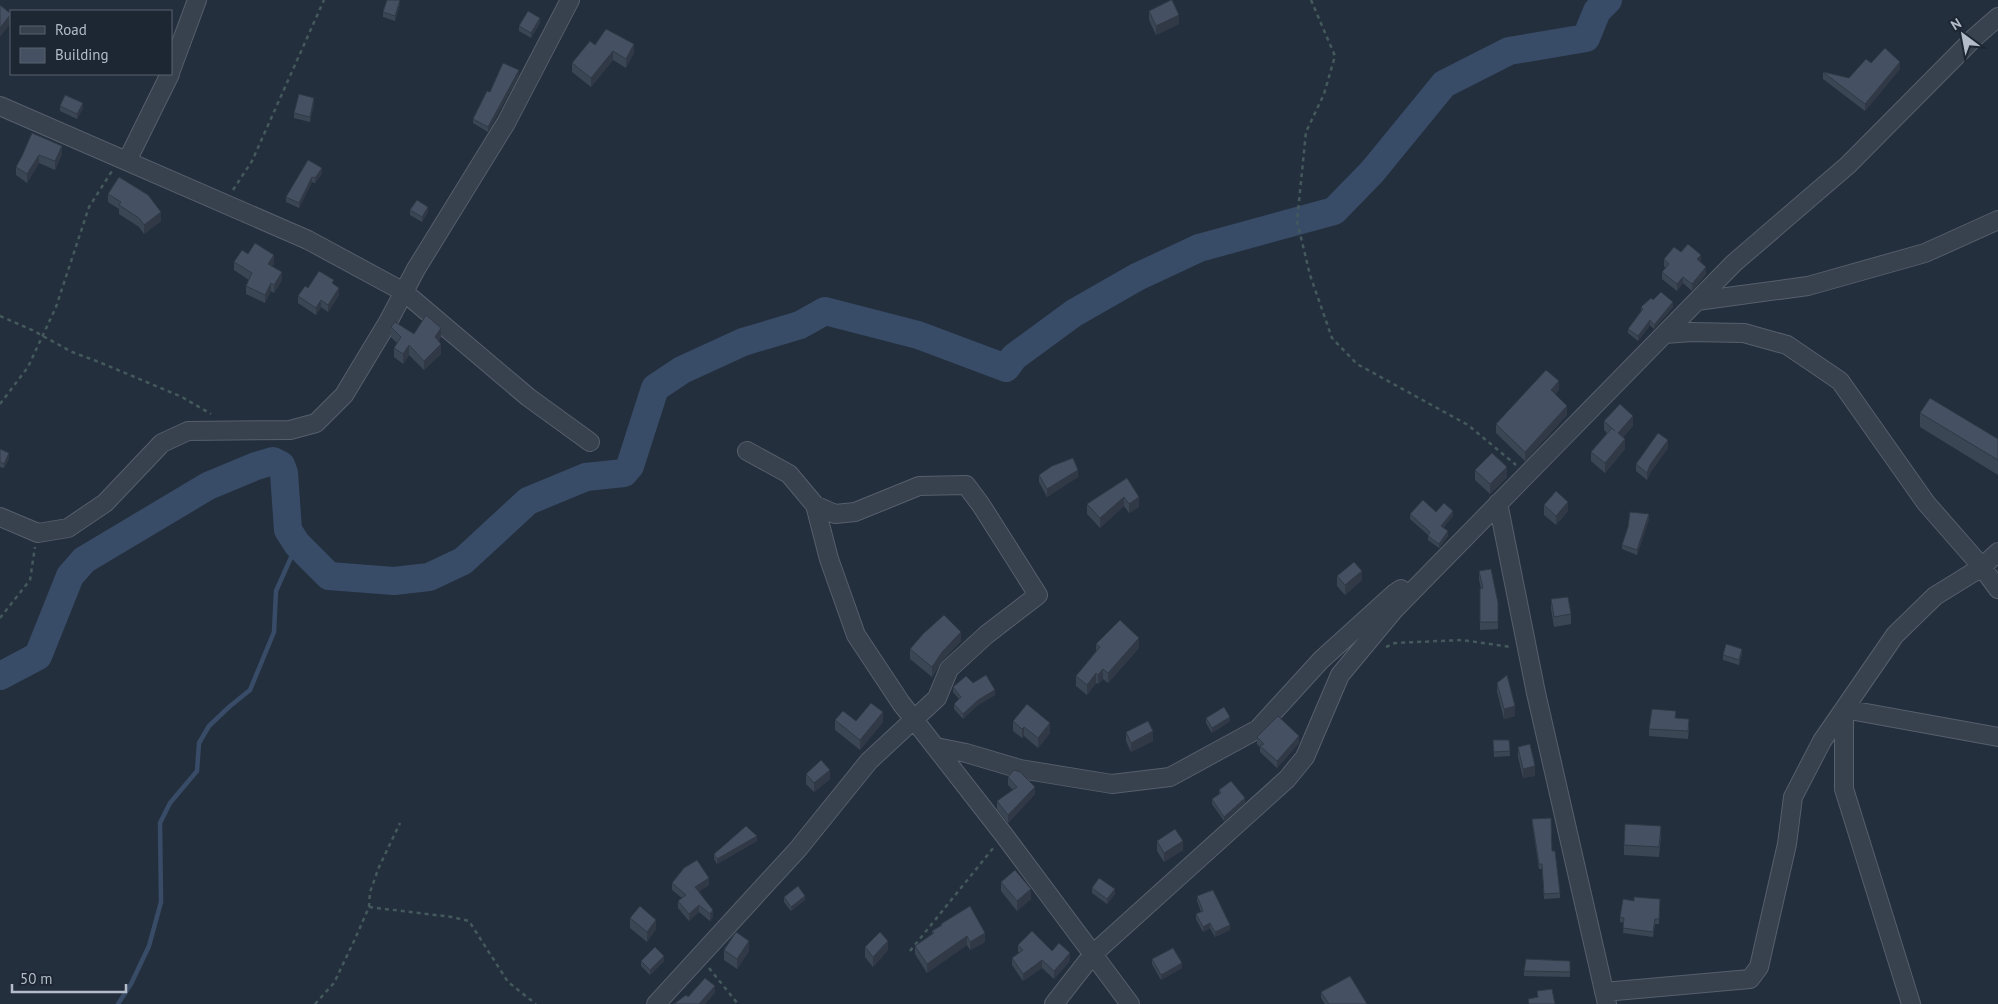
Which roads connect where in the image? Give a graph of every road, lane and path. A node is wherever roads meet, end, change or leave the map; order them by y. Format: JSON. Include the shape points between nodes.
{"nodes":[{"id":1,"x":197,"y":0,"type":"edge"},
{"id":2,"x":324,"y":0,"type":"edge"},
{"id":3,"x":570,"y":0,"type":"edge"},
{"id":4,"x":1311,"y":0,"type":"edge"},
{"id":5,"x":1998,"y":16,"type":"edge"},
{"id":6,"x":172,"y":67,"type":"edge"},
{"id":7,"x":169,"y":75,"type":"edge"},
{"id":8,"x":0,"y":106,"type":"edge"},
{"id":9,"x":124,"y":159,"type":"junction"},
{"id":10,"x":224,"y":204,"type":"junction"},
{"id":11,"x":1998,"y":220,"type":"edge"},
{"id":12,"x":404,"y":292,"type":"junction"},
{"id":13,"x":1697,"y":301,"type":"junction"},
{"id":14,"x":0,"y":316,"type":"edge"},
{"id":15,"x":1664,"y":334,"type":"junction"},
{"id":16,"x":42,"y":337,"type":"junction"},
{"id":17,"x":0,"y":404,"type":"edge"},
{"id":18,"x":215,"y":416,"type":"dead end"},
{"id":19,"x":590,"y":442,"type":"dead end"},
{"id":20,"x":746,"y":451,"type":"dead end"},
{"id":21,"x":1527,"y":474,"type":"junction"},
{"id":22,"x":1498,"y":503,"type":"junction"},
{"id":23,"x":815,"y":505,"type":"junction"},
{"id":24,"x":0,"y":516,"type":"edge"},
{"id":25,"x":38,"y":533,"type":"junction"},
{"id":26,"x":1998,"y":552,"type":"edge"},
{"id":27,"x":1982,"y":567,"type":"junction"},
{"id":28,"x":1425,"y":577,"type":"junction"},
{"id":29,"x":1998,"y":589,"type":"edge"},
{"id":30,"x":0,"y":618,"type":"edge"},
{"id":31,"x":1380,"y":649,"type":"dead end"},
{"id":32,"x":1528,"y":649,"type":"junction"},
{"id":33,"x":1844,"y":710,"type":"junction"},
{"id":34,"x":914,"y":718,"type":"junction"},
{"id":35,"x":1998,"y":737,"type":"edge"},
{"id":36,"x":936,"y":747,"type":"junction"},
{"id":37,"x":400,"y":823,"type":"dead end"},
{"id":38,"x":1004,"y":835,"type":"junction"},
{"id":39,"x":369,"y":907,"type":"junction"},
{"id":40,"x":910,"y":952,"type":"dead end"},
{"id":41,"x":1093,"y":954,"type":"junction"},
{"id":42,"x":700,"y":958,"type":"junction"},
{"id":43,"x":1605,"y":998,"type":"edge"},
{"id":44,"x":315,"y":1004,"type":"edge"},
{"id":45,"x":536,"y":1004,"type":"edge"},
{"id":46,"x":656,"y":1004,"type":"edge"},
{"id":47,"x":738,"y":1004,"type":"edge"},
{"id":48,"x":1054,"y":1004,"type":"edge"},
{"id":49,"x":1130,"y":1004,"type":"edge"},
{"id":50,"x":1910,"y":1004,"type":"edge"}],
"edges":[{"from":1,"to":6,"type":"street"},
{"from":2,"to":10,"type":"path","via":[[252,161]]},
{"from":3,"to":12,"type":"street","via":[[506,123]]},
{"from":4,"to":21,"type":"path","via":[[1334,56],[1324,94],[1306,132],[1297,221],[1310,275],[1332,338],[1357,364],[1468,426]]},
{"from":5,"to":13,"type":"street","via":[[1848,165],[1734,262]]},
{"from":7,"to":9,"type":"street"},
{"from":8,"to":9,"type":"street"},
{"from":9,"to":10,"type":"street"},
{"from":9,"to":16,"type":"path","via":[[89,207],[56,306]]},
{"from":10,"to":12,"type":"street","via":[[308,240]]},
{"from":11,"to":13,"type":"street","via":[[1926,253],[1808,286]]},
{"from":12,"to":19,"type":"street","via":[[528,397]]},
{"from":12,"to":25,"type":"street","via":[[344,395],[316,423],[290,430],[188,431],[162,443],[98,508],[68,528]]},
{"from":13,"to":15,"type":"street"},
{"from":14,"to":16,"type":"path"},
{"from":15,"to":21,"type":"street"},
{"from":15,"to":27,"type":"street","via":[[1744,333],[1787,344],[1840,381],[1926,503]]},
{"from":16,"to":17,"type":"path","via":[[28,367]]},
{"from":16,"to":18,"type":"path","via":[[182,397]]},
{"from":20,"to":23,"type":"street","via":[[789,474]]},
{"from":21,"to":22,"type":"street"},
{"from":22,"to":28,"type":"street"},
{"from":22,"to":32,"type":"street"},
{"from":23,"to":34,"type":"street","via":[[828,559],[856,635]]},
{"from":23,"to":34,"type":"street","via":[[835,514],[854,512],[919,486],[966,484],[1038,594],[949,669],[937,698]]},
{"from":24,"to":25,"type":"street"},
{"from":25,"to":30,"type":"path","via":[[30,580]]},
{"from":26,"to":27,"type":"street"},
{"from":27,"to":29,"type":"street"},
{"from":27,"to":33,"type":"street","via":[[1935,596],[1895,636]]},
{"from":28,"to":36,"type":"street","via":[[1395,592],[1374,611],[1321,660],[1258,729],[1170,777],[1112,784],[1020,770]]},
{"from":28,"to":41,"type":"street","via":[[1340,675],[1305,757],[1286,779]]},
{"from":31,"to":32,"type":"path","via":[[1395,642],[1462,640]]},
{"from":32,"to":43,"type":"street"},
{"from":33,"to":35,"type":"street"},
{"from":33,"to":43,"type":"street","via":[[1822,741],[1793,797],[1787,844],[1759,967],[1750,979]]},
{"from":33,"to":50,"type":"street","via":[[1844,789]]},
{"from":34,"to":36,"type":"street"},
{"from":34,"to":42,"type":"street","via":[[869,761],[798,849]]},
{"from":36,"to":38,"type":"street"},
{"from":37,"to":39,"type":"path","via":[[370,892]]},
{"from":38,"to":40,"type":"path"},
{"from":38,"to":41,"type":"street"},
{"from":39,"to":44,"type":"path","via":[[334,983]]},
{"from":39,"to":45,"type":"path","via":[[470,921],[508,982]]},
{"from":41,"to":48,"type":"street"},
{"from":41,"to":49,"type":"street"},
{"from":42,"to":46,"type":"street"},
{"from":42,"to":47,"type":"path"}]}
